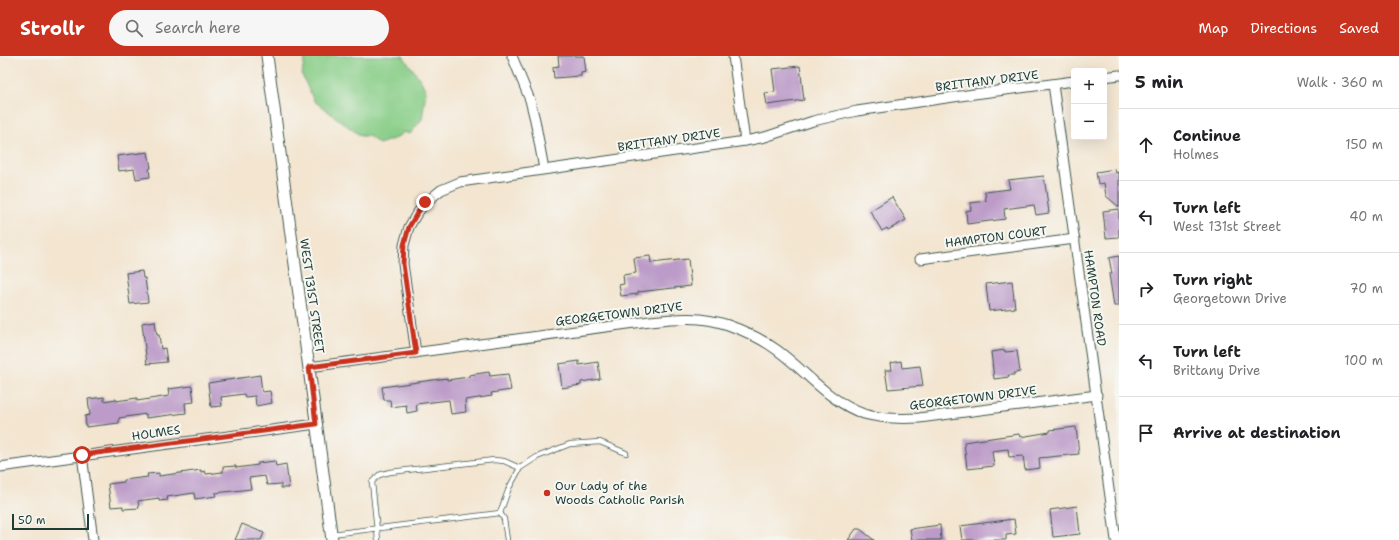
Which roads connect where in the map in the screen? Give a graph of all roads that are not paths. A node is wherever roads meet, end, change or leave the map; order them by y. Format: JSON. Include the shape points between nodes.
{"nodes":[{"id":1,"x":267,"y":56,"type":"edge"},
{"id":2,"x":512,"y":56,"type":"edge"},
{"id":3,"x":733,"y":56,"type":"edge"},
{"id":4,"x":1119,"y":75,"type":"edge"},
{"id":5,"x":1107,"y":77,"type":"edge"},
{"id":6,"x":1071,"y":81,"type":"edge"},
{"id":7,"x":1053,"y":84,"type":"junction"},
{"id":8,"x":745,"y":141,"type":"junction"},
{"id":9,"x":544,"y":169,"type":"junction"},
{"id":10,"x":1075,"y":239,"type":"junction"},
{"id":11,"x":920,"y":259,"type":"dead end"},
{"id":12,"x":416,"y":353,"type":"junction"},
{"id":13,"x":309,"y":367,"type":"junction"},
{"id":14,"x":1096,"y":394,"type":"junction"},
{"id":15,"x":316,"y":424,"type":"junction"},
{"id":16,"x":626,"y":453,"type":"dead end"},
{"id":17,"x":82,"y":455,"type":"junction"},
{"id":18,"x":0,"y":467,"type":"edge"},
{"id":19,"x":520,"y":468,"type":"junction"},
{"id":20,"x":500,"y":513,"type":"junction"},
{"id":21,"x":377,"y":529,"type":"junction"},
{"id":22,"x":332,"y":537,"type":"edge"},
{"id":23,"x":93,"y":540,"type":"edge"},
{"id":24,"x":378,"y":540,"type":"edge"},
{"id":25,"x":504,"y":540,"type":"edge"},
{"id":26,"x":507,"y":540,"type":"edge"},
{"id":27,"x":1116,"y":540,"type":"edge"}],
"edges":[{"from":1,"to":13,"type":"street","name":"WEST 131ST STREET"},
{"from":2,"to":9,"type":"street","via":[[536,120]]},
{"from":3,"to":8,"type":"street"},
{"from":4,"to":5,"type":"street"},
{"from":6,"to":7,"type":"street","name":"BRITTANY DRIVE"},
{"from":7,"to":8,"type":"street","name":"BRITTANY DRIVE","via":[[857,111]]},
{"from":7,"to":10,"type":"street","name":"HAMPTON ROAD"},
{"from":8,"to":9,"type":"street","name":"BRITTANY DRIVE"},
{"from":9,"to":12,"type":"street","name":"BRITTANY DRIVE","via":[[460,182],[441,190],[425,202],[409,227],[404,245],[403,264]]},
{"from":10,"to":11,"type":"street","name":"HAMPTON COURT"},
{"from":10,"to":14,"type":"street","name":"HAMPTON ROAD"},
{"from":12,"to":13,"type":"street","name":"GEORGETOWN DRIVE"},
{"from":12,"to":14,"type":"street","name":"GEORGETOWN DRIVE","via":[[650,321],[693,318],[727,324],[746,332],[777,350],[836,400],[876,417],[919,418]]},
{"from":13,"to":15,"type":"street","name":"WEST 131ST STREET"},
{"from":14,"to":27,"type":"street","name":"HAMPTON ROAD"},
{"from":15,"to":17,"type":"street","name":"HOLMES"},
{"from":15,"to":22,"type":"street","name":"WEST 131ST STREET"},
{"from":16,"to":19,"type":"lane","via":[[600,442],[570,444],[537,457]]},
{"from":17,"to":18,"type":"street","name":"HOLMES"},
{"from":17,"to":23,"type":"street"},
{"from":19,"to":20,"type":"lane"},
{"from":19,"to":21,"type":"lane","via":[[494,460],[378,474],[372,482]]},
{"from":20,"to":21,"type":"lane"},
{"from":20,"to":26,"type":"lane","via":[[504,519]]},
{"from":21,"to":22,"type":"lane"},
{"from":21,"to":24,"type":"lane"},
{"from":25,"to":26,"type":"lane"}]}
